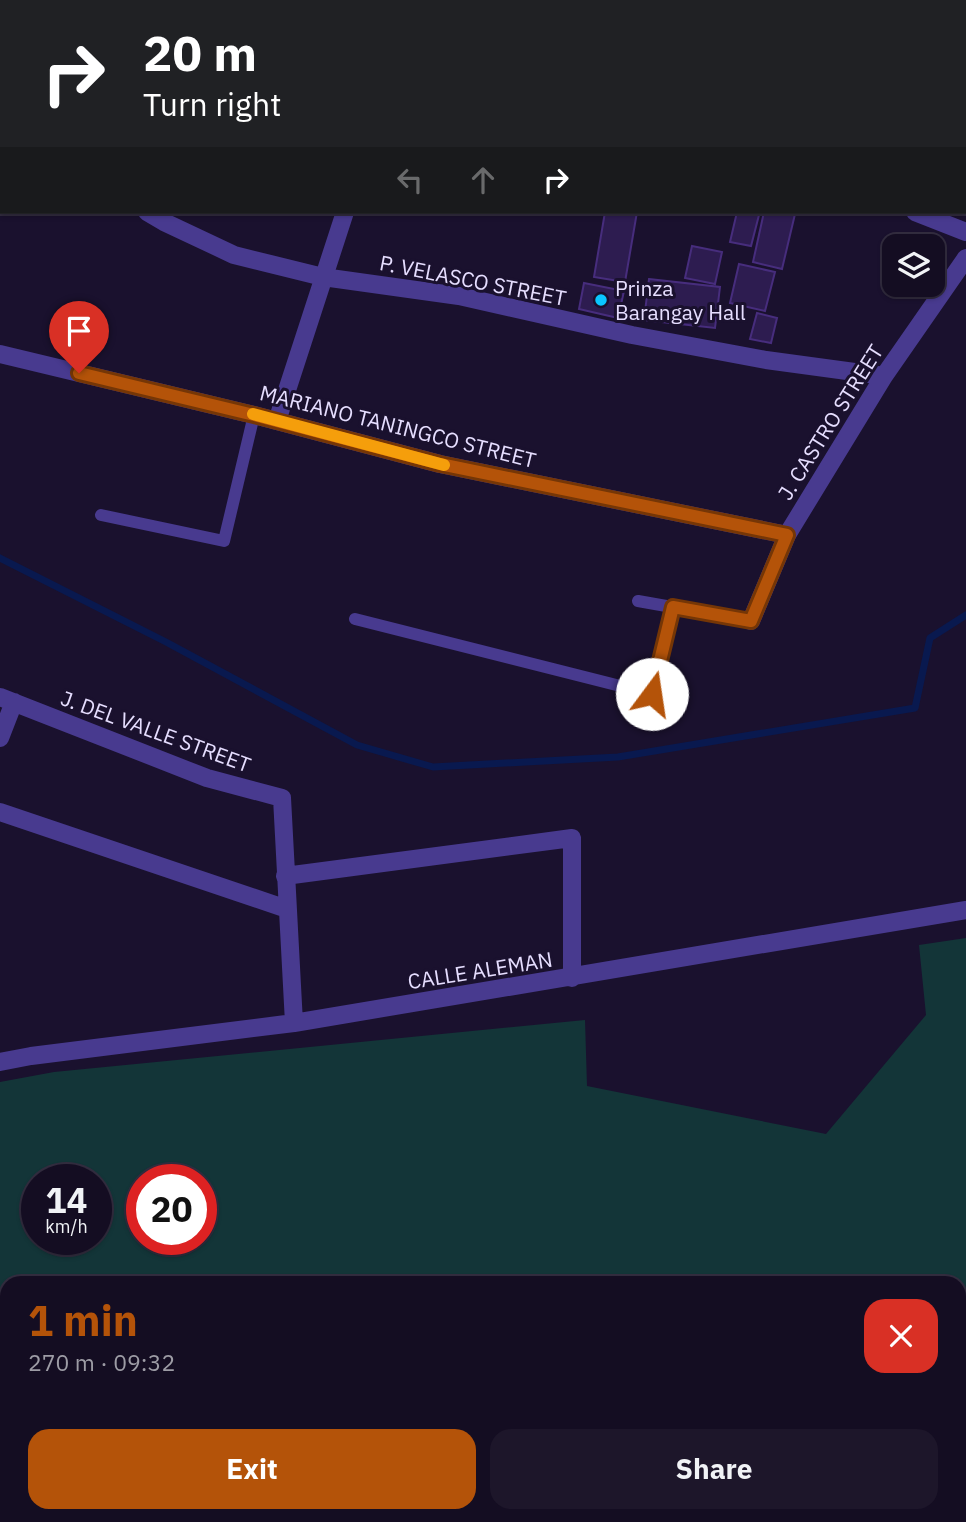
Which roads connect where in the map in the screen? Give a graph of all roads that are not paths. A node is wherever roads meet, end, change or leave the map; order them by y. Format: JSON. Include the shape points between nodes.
{"nodes":[{"id":1,"x":344,"y":214,"type":"edge"},
{"id":2,"x":920,"y":214,"type":"edge"},
{"id":3,"x":166,"y":217,"type":"edge"},
{"id":4,"x":966,"y":232,"type":"edge"},
{"id":5,"x":966,"y":258,"type":"edge"},
{"id":6,"x":323,"y":276,"type":"junction"},
{"id":7,"x":0,"y":354,"type":"edge"},
{"id":8,"x":884,"y":376,"type":"junction"},
{"id":9,"x":254,"y":415,"type":"junction"},
{"id":10,"x":277,"y":421,"type":"junction"},
{"id":11,"x":101,"y":515,"type":"dead end"},
{"id":12,"x":787,"y":535,"type":"junction"},
{"id":13,"x":638,"y":601,"type":"dead end"},
{"id":14,"x":673,"y":607,"type":"junction"},
{"id":15,"x":355,"y":619,"type":"dead end"},
{"id":16,"x":751,"y":621,"type":"joint"},
{"id":17,"x":7,"y":700,"type":"edge"},
{"id":18,"x":0,"y":738,"type":"edge"},
{"id":19,"x":0,"y":813,"type":"edge"},
{"id":20,"x":285,"y":876,"type":"junction"},
{"id":21,"x":287,"y":909,"type":"junction"},
{"id":22,"x":966,"y":910,"type":"edge"},
{"id":23,"x":572,"y":978,"type":"junction"},
{"id":24,"x":294,"y":1023,"type":"junction"},
{"id":25,"x":0,"y":1062,"type":"edge"}],
"edges":[{"from":1,"to":6,"type":"street"},
{"from":2,"to":4,"type":"street"},
{"from":3,"to":6,"type":"street","name":"P. VELASCO STREET","via":[[234,255]]},
{"from":5,"to":8,"type":"street","name":"J. CASTRO STREET"},
{"from":6,"to":8,"type":"street","name":"P. VELASCO STREET","via":[[459,296],[766,360]]},
{"from":6,"to":10,"type":"street"},
{"from":7,"to":9,"type":"street","name":"MARIANO TANINGCO STREET"},
{"from":8,"to":12,"type":"street","name":"J. CASTRO STREET"},
{"from":9,"to":10,"type":"street","name":"MARIANO TANINGCO STREET"},
{"from":9,"to":11,"type":"lane","via":[[224,541]]},
{"from":10,"to":12,"type":"street","name":"MARIANO TANINGCO STREET","via":[[440,464]]},
{"from":12,"to":16,"type":"street","name":"J. CASTRO STREET"},
{"from":13,"to":14,"type":"lane"},
{"from":14,"to":15,"type":"lane","via":[[652,694]]},
{"from":14,"to":16,"type":"lane"},
{"from":17,"to":18,"type":"street"},
{"from":17,"to":20,"type":"street","name":"J. DEL VALLE STREET","via":[[207,778],[282,798]]},
{"from":19,"to":21,"type":"street"},
{"from":20,"to":21,"type":"street","name":"J. DEL VALLE STREET"},
{"from":20,"to":23,"type":"street","via":[[572,838]]},
{"from":21,"to":24,"type":"street","name":"J. DEL VALLE STREET"},
{"from":22,"to":23,"type":"street","name":"CALLE ALEMAN"},
{"from":23,"to":24,"type":"street","name":"CALLE ALEMAN"},
{"from":24,"to":25,"type":"street","name":"CALLE ALEMAN"}]}
